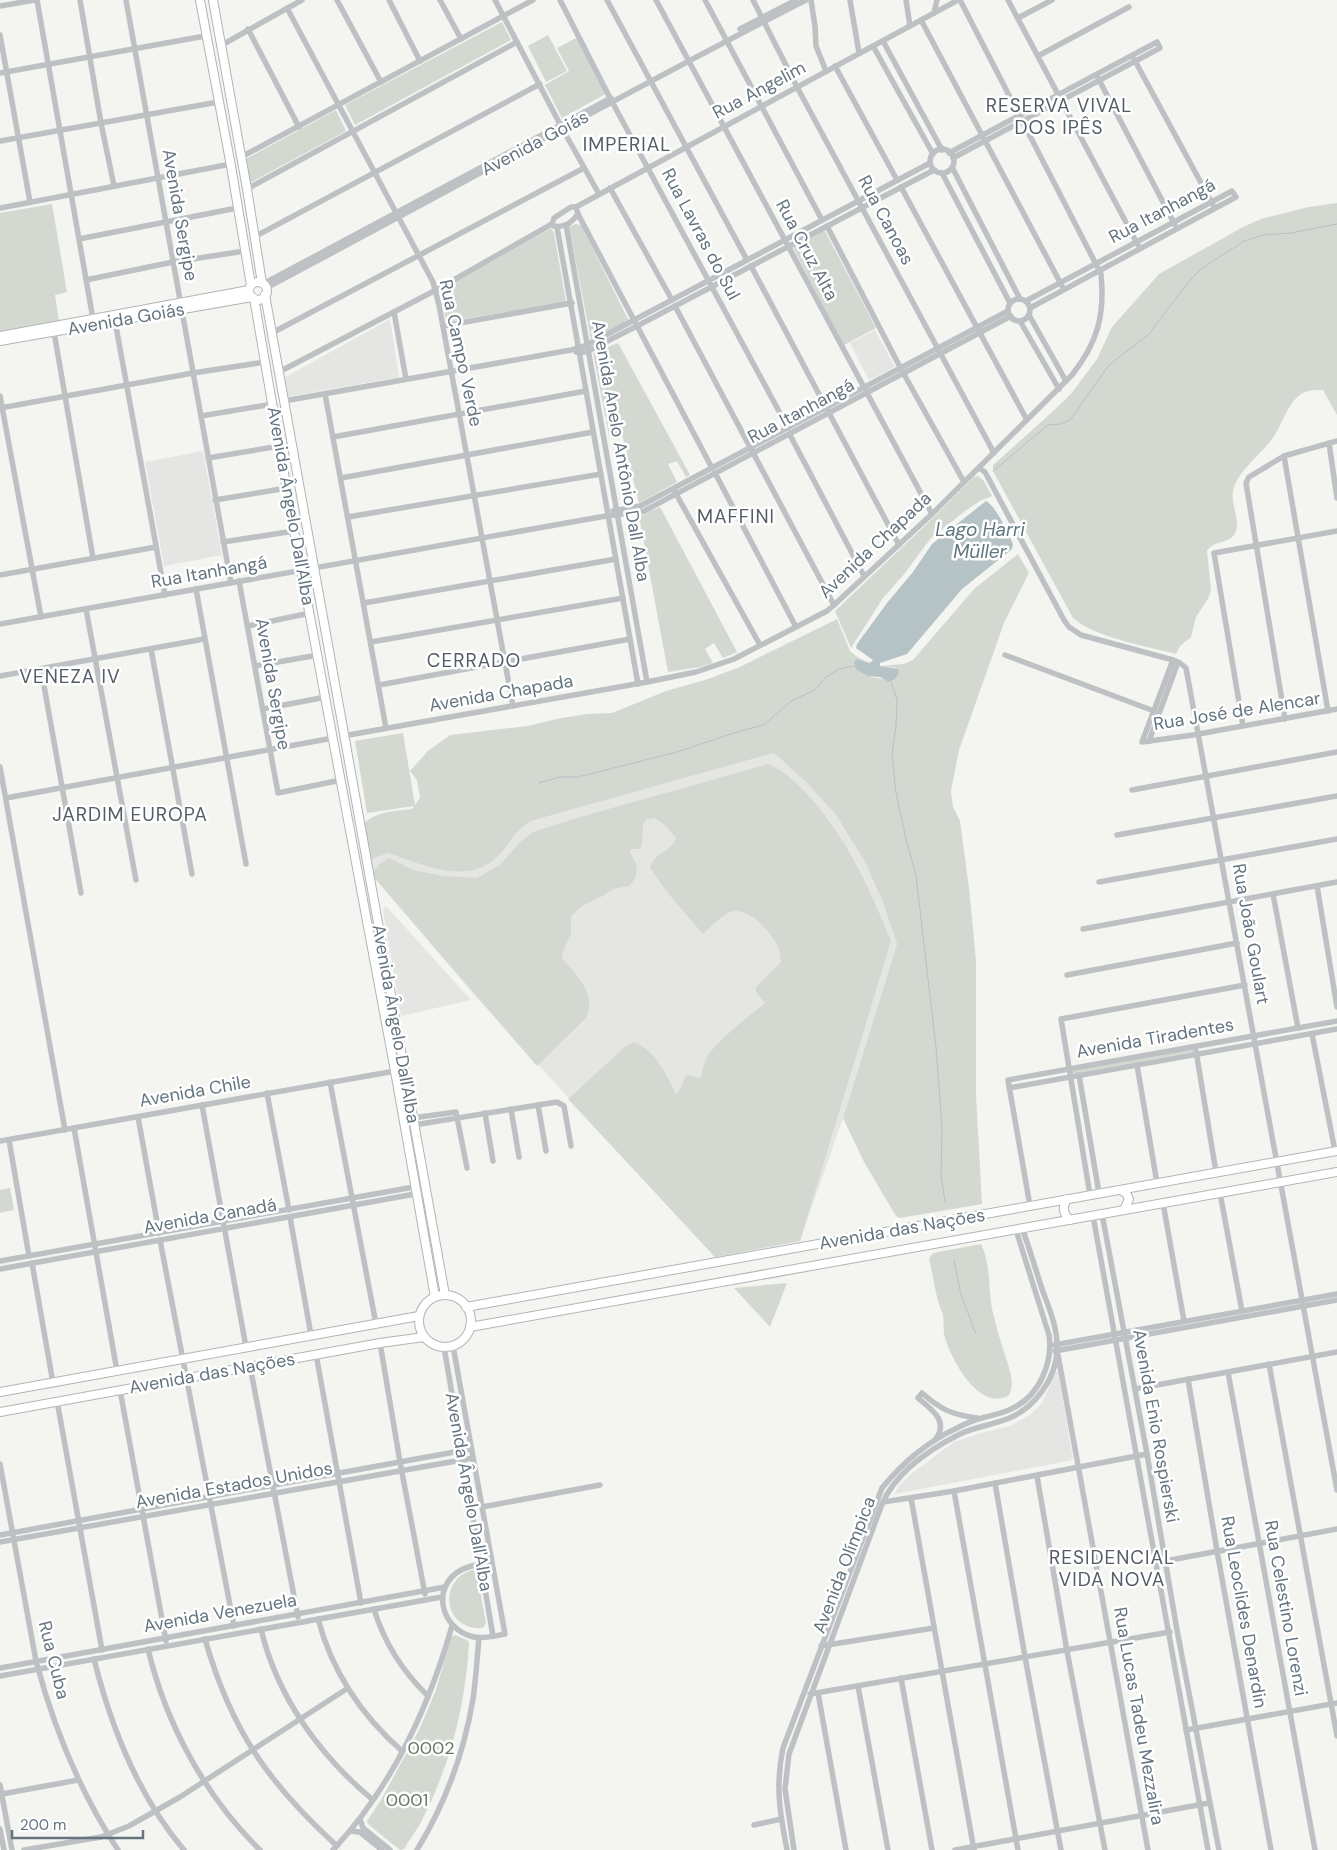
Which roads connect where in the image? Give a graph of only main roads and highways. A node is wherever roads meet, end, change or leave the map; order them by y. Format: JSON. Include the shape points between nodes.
{"nodes":[{"id":1,"x":200,"y":0,"type":"edge"},
{"id":2,"x":212,"y":0,"type":"edge"},
{"id":3,"x":234,"y":185,"type":"junction"},
{"id":4,"x":247,"y":189,"type":"junction"},
{"id":5,"x":264,"y":287,"type":"junction"},
{"id":6,"x":251,"y":293,"type":"junction"},
{"id":7,"x":181,"y":306,"type":"junction"},
{"id":8,"x":0,"y":336,"type":"edge"},
{"id":9,"x":0,"y":341,"type":"edge"},
{"id":10,"x":284,"y":401,"type":"junction"},
{"id":11,"x":273,"y":404,"type":"junction"},
{"id":12,"x":343,"y":736,"type":"junction"},
{"id":13,"x":333,"y":738,"type":"junction"},
{"id":14,"x":1336,"y":1151,"type":"edge"},
{"id":15,"x":1337,"y":1174,"type":"edge"},
{"id":16,"x":1120,"y":1190,"type":"junction"},
{"id":17,"x":1067,"y":1199,"type":"junction"},
{"id":18,"x":1124,"y":1210,"type":"junction"},
{"id":19,"x":1070,"y":1220,"type":"junction"},
{"id":20,"x":445,"y":1295,"type":"junction"},
{"id":21,"x":435,"y":1297,"type":"junction"},
{"id":22,"x":466,"y":1307,"type":"junction"},
{"id":23,"x":419,"y":1316,"type":"junction"},
{"id":24,"x":470,"y":1327,"type":"junction"},
{"id":25,"x":424,"y":1337,"type":"junction"},
{"id":26,"x":0,"y":1392,"type":"edge"},
{"id":27,"x":0,"y":1412,"type":"edge"}],
"edges":[{"from":1,"to":2,"type":"main road","via":[[206,3]]},
{"from":1,"to":3,"type":"main road","name":"Avenida Ângelo Dall'Alba"},
{"from":2,"to":4,"type":"main road","name":"Avenida Ângelo Dall'Alba"},
{"from":3,"to":4,"type":"main road","via":[[240,190]]},
{"from":3,"to":6,"type":"main road","name":"Avenida Ângelo Dall'Alba"},
{"from":4,"to":5,"type":"main road","name":"Avenida Ângelo Dall'Alba"},
{"from":5,"to":6,"type":"main road","via":[[256,282]]},
{"from":5,"to":6,"type":"main road","via":[[259,299]]},
{"from":5,"to":10,"type":"main road","name":"Avenida Ângelo Dall'Alba"},
{"from":6,"to":7,"type":"main road","name":"Avenida Goiás"},
{"from":6,"to":11,"type":"main road","name":"Avenida Ângelo Dall'Alba"},
{"from":7,"to":8,"type":"main road","name":"Avenida Goiás"},
{"from":7,"to":9,"type":"main road","name":"Avenida Goiás"},
{"from":10,"to":11,"type":"main road"},
{"from":10,"to":12,"type":"main road","name":"Avenida Ângelo Dall'Alba"},
{"from":11,"to":13,"type":"main road","name":"Avenida Ângelo Dall'Alba"},
{"from":12,"to":13,"type":"main road","via":[[339,742]]},
{"from":12,"to":20,"type":"main road","name":"Avenida Ângelo Dall'Alba"},
{"from":13,"to":21,"type":"main road","name":"Avenida Ângelo Dall'Alba"},
{"from":14,"to":16,"type":"main road","name":"Avenida das Nações"},
{"from":15,"to":18,"type":"main road","name":"Avenida das Nações"},
{"from":16,"to":17,"type":"main road","name":"Avenida das Nações"},
{"from":16,"to":18,"type":"main road","via":[[1129,1198]]},
{"from":17,"to":19,"type":"main road","via":[[1063,1211]]},
{"from":17,"to":22,"type":"main road","name":"Avenida das Nações"},
{"from":18,"to":19,"type":"main road","name":"Avenida das Nações"},
{"from":19,"to":24,"type":"main road","name":"Avenida das Nações"},
{"from":20,"to":21,"type":"main road"},
{"from":20,"to":22,"type":"main road","via":[[457,1298]]},
{"from":21,"to":23,"type":"main road"},
{"from":22,"to":24,"type":"main road"},
{"from":23,"to":25,"type":"main road","via":[[419,1327]]},
{"from":23,"to":26,"type":"main road","name":"Avenida das Nações"},
{"from":24,"to":25,"type":"main road","via":[[460,1342],[453,1346],[436,1346]]},
{"from":25,"to":27,"type":"main road","name":"Avenida das Nações"}]}
